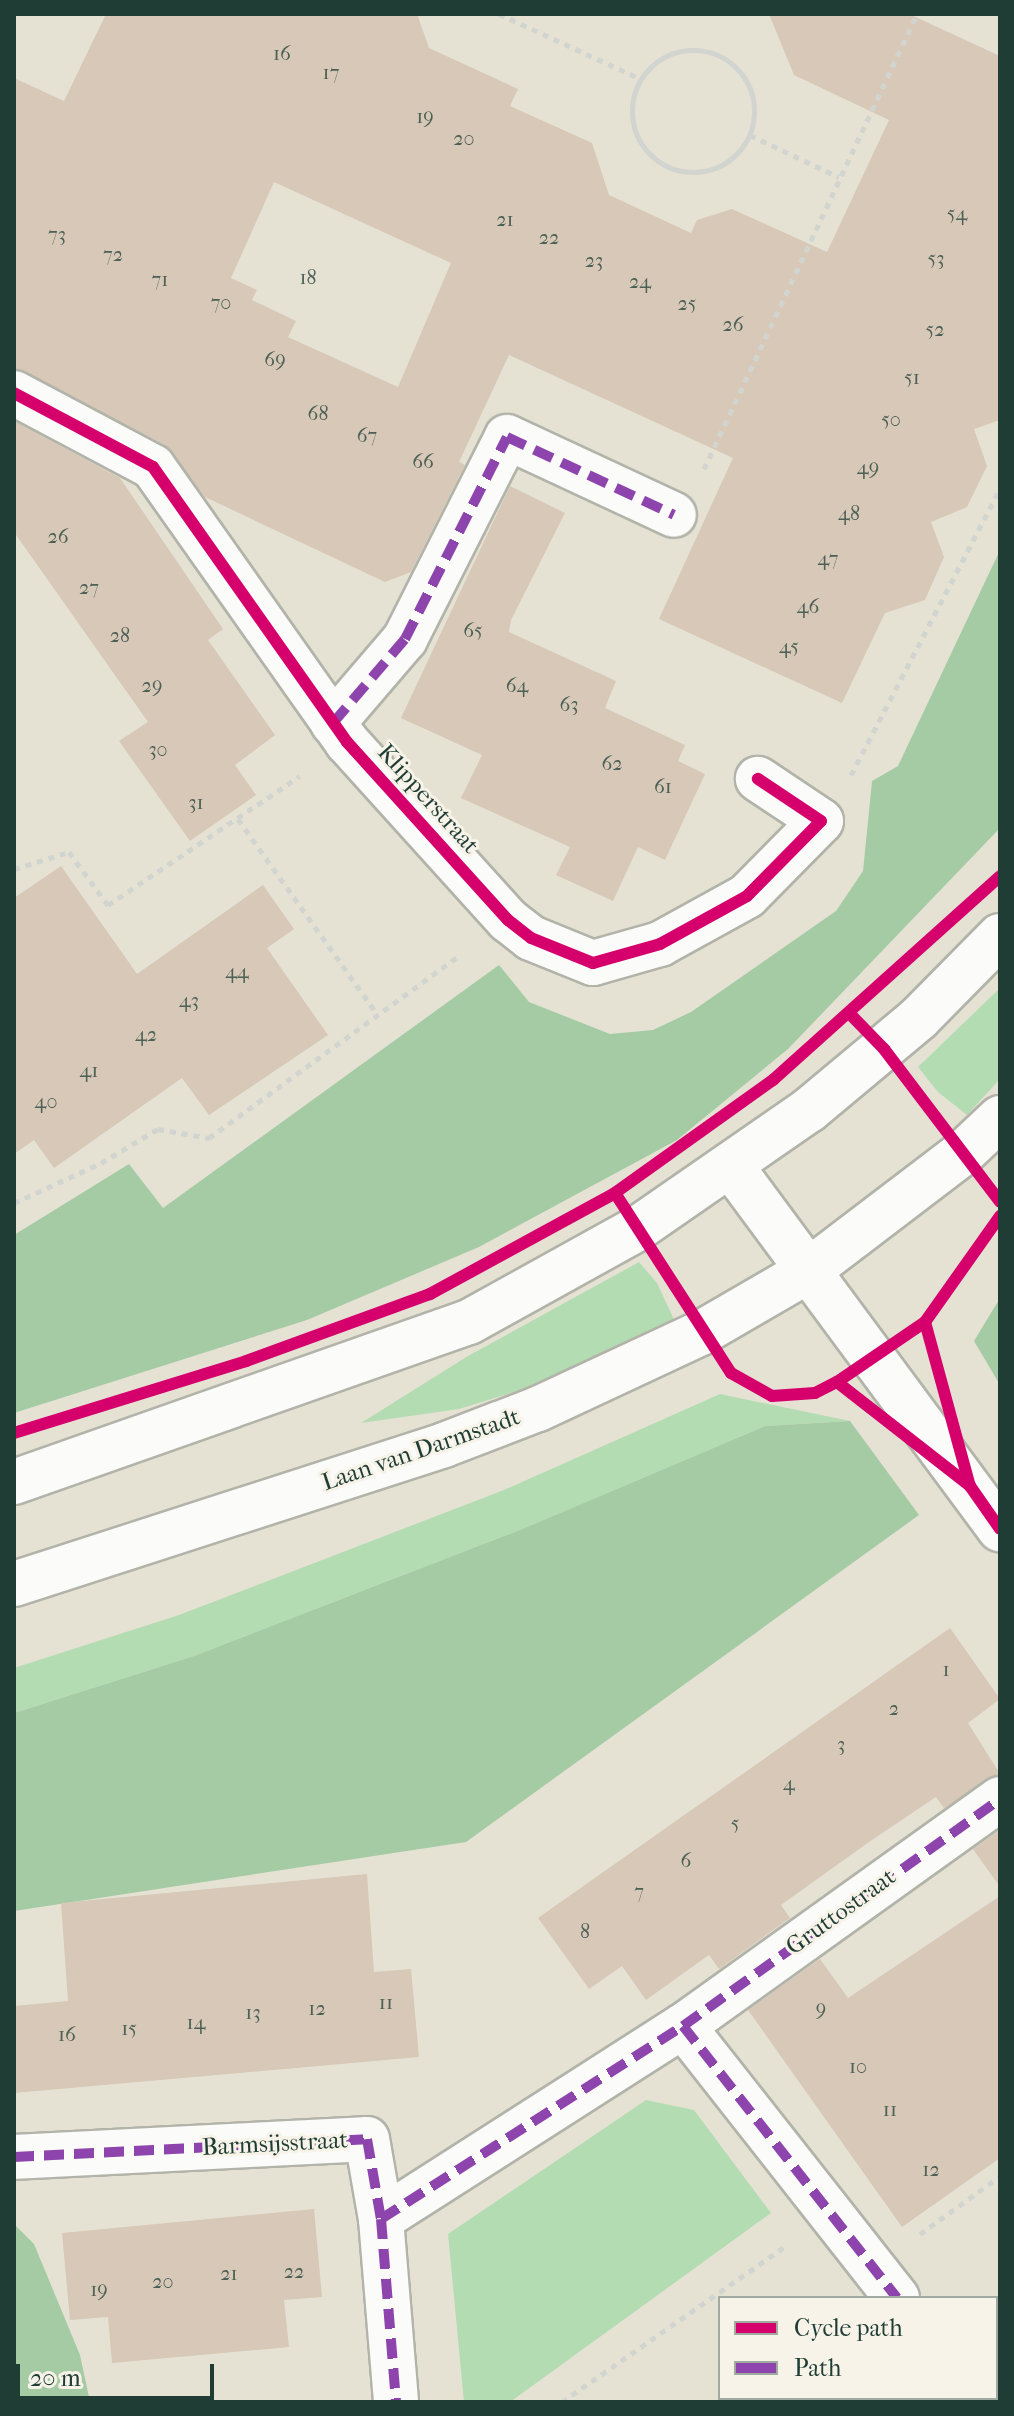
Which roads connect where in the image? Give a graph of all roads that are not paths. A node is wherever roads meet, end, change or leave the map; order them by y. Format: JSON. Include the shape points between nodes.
{"nodes":[{"id":1,"x":14,"y":393,"type":"edge"},
{"id":2,"x":674,"y":515,"type":"road end"},
{"id":3,"x":340,"y":733,"type":"junction"},
{"id":4,"x":758,"y":779,"type":"dead end"},
{"id":5,"x":1000,"y":936,"type":"edge"},
{"id":6,"x":1000,"y":1118,"type":"edge"},
{"id":7,"x":731,"y":1166,"type":"junction"},
{"id":8,"x":808,"y":1271,"type":"junction"},
{"id":9,"x":14,"y":1482,"type":"edge"},
{"id":10,"x":1000,"y":1529,"type":"edge"},
{"id":11,"x":14,"y":1584,"type":"edge"},
{"id":12,"x":1000,"y":1799,"type":"edge"},
{"id":13,"x":683,"y":2026,"type":"junction"},
{"id":14,"x":14,"y":2157,"type":"edge"},
{"id":15,"x":381,"y":2219,"type":"junction"},
{"id":16,"x":884,"y":2284,"type":"edge"},
{"id":17,"x":396,"y":2402,"type":"edge"}],
"edges":[{"from":1,"to":3,"type":"street","name":"Klipperstraat","via":[[153,467]]},
{"from":2,"to":3,"type":"street","via":[[507,437],[405,639]]},
{"from":3,"to":4,"type":"street","name":"Klipperstraat","via":[[508,920],[531,938],[593,963],[660,944],[747,896],[821,821]]},
{"from":5,"to":7,"type":"street","via":[[884,1049]]},
{"from":6,"to":8,"type":"street","name":"Laan van Darmstadt","via":[[963,1153]]},
{"from":7,"to":8,"type":"street"},
{"from":7,"to":9,"type":"street","via":[[637,1229],[469,1322]]},
{"from":8,"to":10,"type":"street"},
{"from":8,"to":11,"type":"street","name":"Laan van Darmstadt","via":[[701,1333],[538,1409],[444,1445]]},
{"from":12,"to":13,"type":"street","name":"Gruttostraat"},
{"from":13,"to":15,"type":"street","name":"Gruttostraat"},
{"from":13,"to":16,"type":"street"},
{"from":14,"to":15,"type":"street","name":"Barmsijsstraat","via":[[367,2139]]},
{"from":15,"to":17,"type":"street","name":"Barmsijsstraat"}]}
